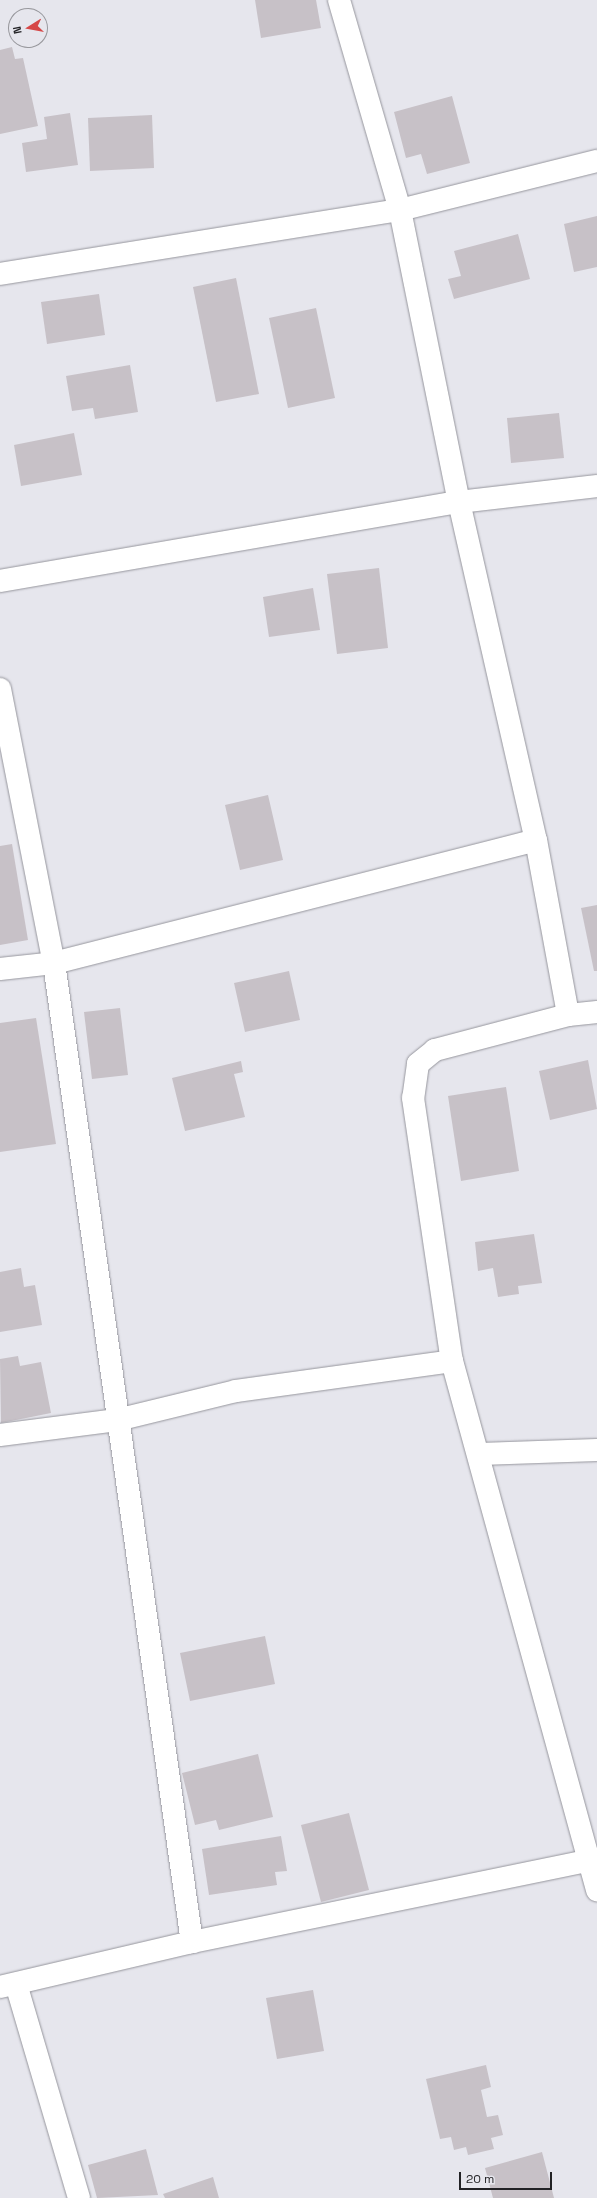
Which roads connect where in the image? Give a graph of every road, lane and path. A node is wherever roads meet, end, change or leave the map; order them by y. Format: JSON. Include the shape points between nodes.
{"nodes":[{"id":1,"x":340,"y":0,"type":"edge"},
{"id":2,"x":597,"y":161,"type":"edge"},
{"id":3,"x":400,"y":210,"type":"junction"},
{"id":4,"x":0,"y":274,"type":"edge"},
{"id":5,"x":597,"y":486,"type":"edge"},
{"id":6,"x":459,"y":502,"type":"junction"},
{"id":7,"x":0,"y":580,"type":"edge"},
{"id":8,"x":0,"y":689,"type":"edge"},
{"id":9,"x":536,"y":840,"type":"junction"},
{"id":10,"x":54,"y":963,"type":"junction"},
{"id":11,"x":0,"y":969,"type":"edge"},
{"id":12,"x":597,"y":1012,"type":"edge"},
{"id":13,"x":568,"y":1015,"type":"junction"},
{"id":14,"x":452,"y":1361,"type":"junction"},
{"id":15,"x":117,"y":1420,"type":"junction"},
{"id":16,"x":0,"y":1435,"type":"edge"},
{"id":17,"x":597,"y":1450,"type":"edge"},
{"id":18,"x":480,"y":1454,"type":"junction"},
{"id":19,"x":592,"y":1860,"type":"edge"},
{"id":20,"x":597,"y":1890,"type":"edge"},
{"id":21,"x":192,"y":1942,"type":"junction"},
{"id":22,"x":8,"y":1986,"type":"edge"},
{"id":23,"x":79,"y":2198,"type":"edge"}],
"edges":[{"from":1,"to":3,"type":"street"},
{"from":2,"to":3,"type":"street"},
{"from":3,"to":4,"type":"street"},
{"from":3,"to":6,"type":"street"},
{"from":5,"to":6,"type":"street"},
{"from":6,"to":7,"type":"street"},
{"from":6,"to":9,"type":"street"},
{"from":8,"to":10,"type":"street"},
{"from":9,"to":10,"type":"street"},
{"from":9,"to":13,"type":"street"},
{"from":10,"to":11,"type":"street"},
{"from":10,"to":15,"type":"street"},
{"from":12,"to":13,"type":"street"},
{"from":13,"to":14,"type":"street","via":[[435,1050],[418,1064],[413,1098]]},
{"from":14,"to":15,"type":"street","via":[[236,1391]]},
{"from":14,"to":18,"type":"street"},
{"from":15,"to":16,"type":"street"},
{"from":15,"to":21,"type":"street"},
{"from":17,"to":18,"type":"street"},
{"from":18,"to":19,"type":"street"},
{"from":19,"to":20,"type":"street"},
{"from":19,"to":21,"type":"street"},
{"from":21,"to":22,"type":"street"},
{"from":22,"to":23,"type":"street"}]}
